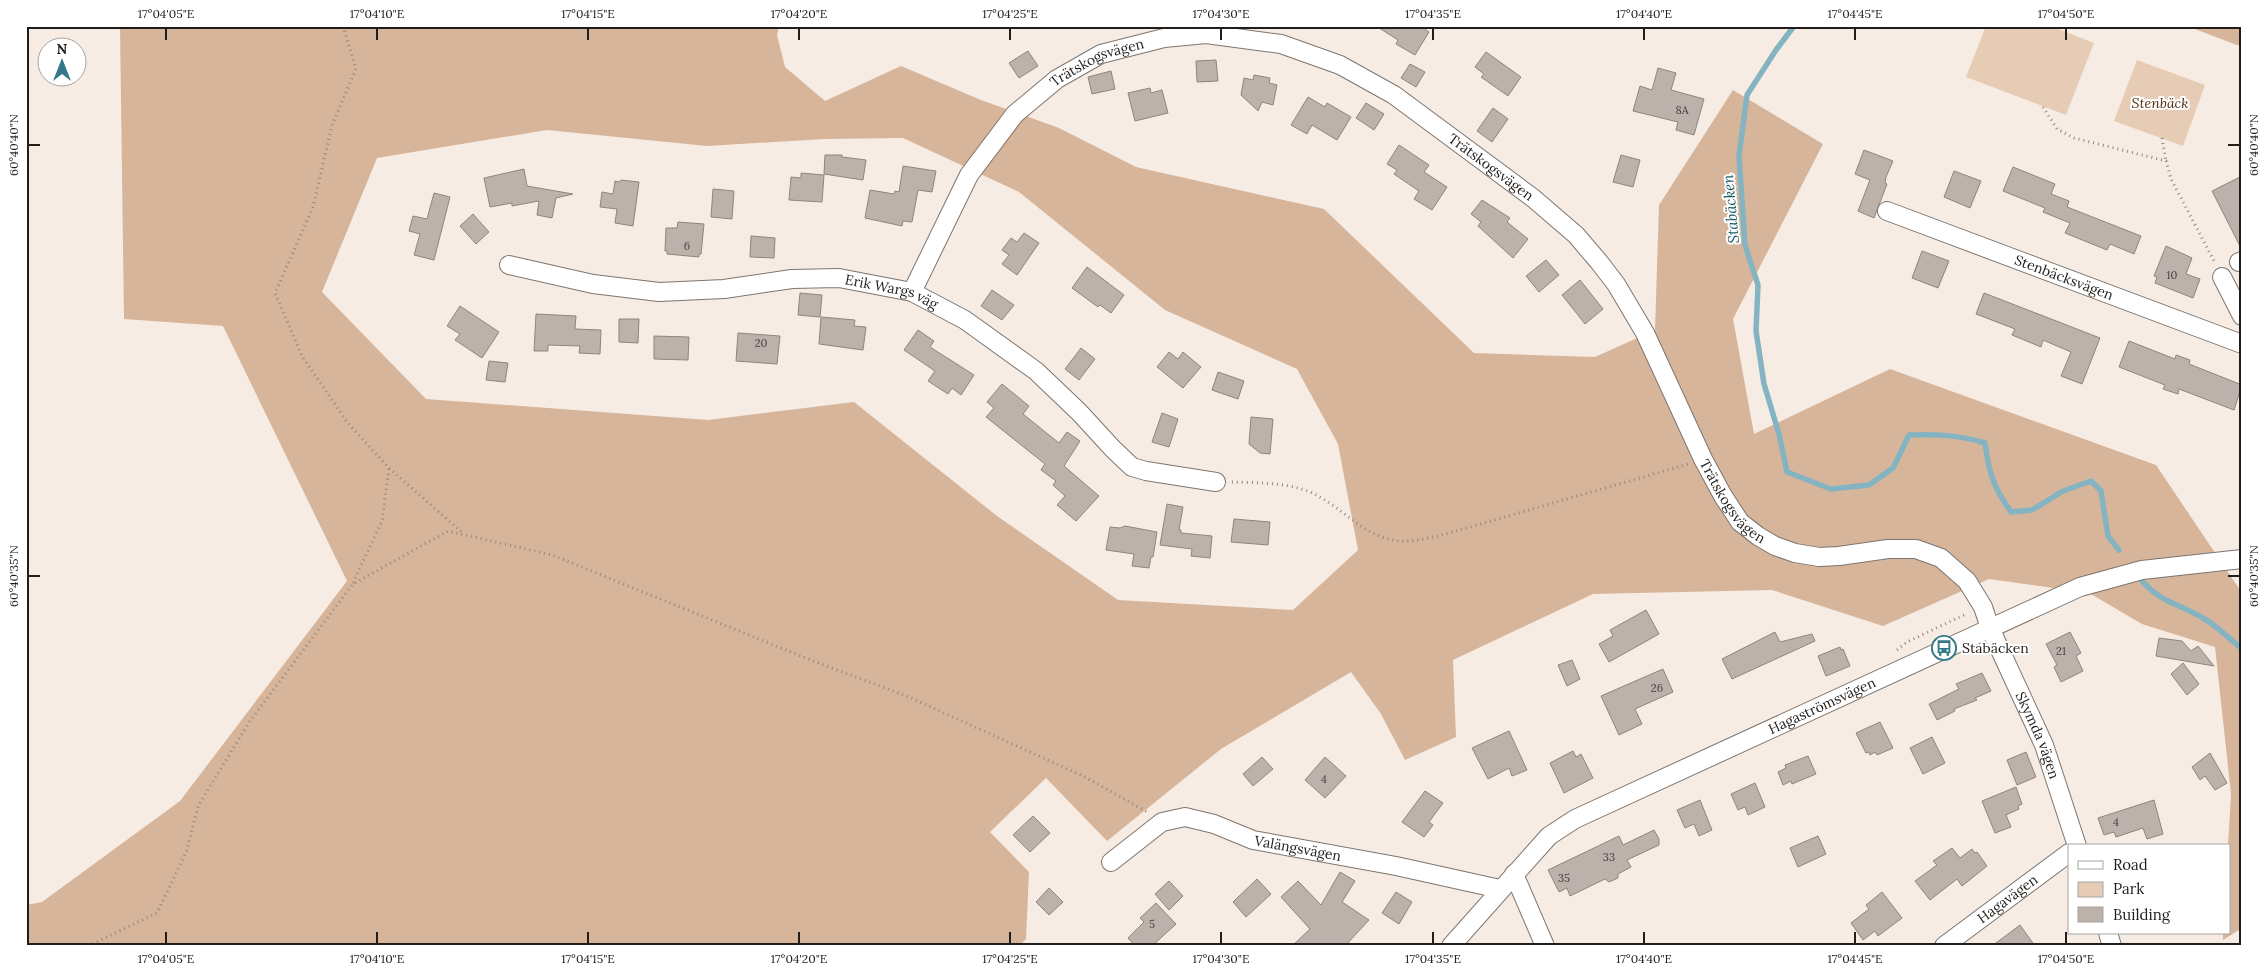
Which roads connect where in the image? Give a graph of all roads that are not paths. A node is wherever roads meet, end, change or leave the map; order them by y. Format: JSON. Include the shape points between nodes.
{"nodes":[{"id":1,"x":1887,"y":211,"type":"dead end"},
{"id":2,"x":509,"y":265,"type":"dead end"},
{"id":3,"x":2222,"y":277,"type":"road end"},
{"id":4,"x":912,"y":292,"type":"junction"},
{"id":5,"x":2242,"y":316,"type":"edge"},
{"id":6,"x":2242,"y":344,"type":"edge"},
{"id":7,"x":1216,"y":482,"type":"road end"},
{"id":8,"x":2242,"y":559,"type":"edge"},
{"id":9,"x":1990,"y":628,"type":"junction"},
{"id":10,"x":2076,"y":844,"type":"edge"},
{"id":11,"x":2068,"y":854,"type":"edge"},
{"id":12,"x":1111,"y":862,"type":"dead end"},
{"id":13,"x":1514,"y":874,"type":"junction"},
{"id":14,"x":1500,"y":889,"type":"junction"},
{"id":15,"x":2108,"y":934,"type":"edge"},
{"id":16,"x":1451,"y":946,"type":"edge"},
{"id":17,"x":1545,"y":946,"type":"edge"},
{"id":18,"x":1944,"y":946,"type":"edge"},
{"id":19,"x":2112,"y":946,"type":"edge"}],
"edges":[{"from":1,"to":6,"type":"street","name":"Stenbäcksvägen"},
{"from":2,"to":4,"type":"street","name":"Erik Wargs väg","via":[[593,284],[659,292],[724,289],[792,279],[839,278]]},
{"from":3,"to":5,"type":"street"},
{"from":4,"to":7,"type":"street","name":"Erik Wargs väg","via":[[965,320],[1036,371],[1132,467]]},
{"from":4,"to":9,"type":"street","name":"Trätskogsvägen","via":[[969,175],[1015,114],[1057,79],[1101,54],[1164,38],[1206,34],[1281,44],[1340,65],[1394,95],[1576,235],[1616,284],[1645,333],[1702,459],[1740,522],[1758,536],[1795,553],[1819,557],[1916,549],[1941,558],[1967,581],[1983,606]]},
{"from":8,"to":9,"type":"street","name":"Hagaströmsvägen","via":[[2142,570],[2097,582]]},
{"from":9,"to":10,"type":"street","name":"Skymda vägen","via":[[2044,745]]},
{"from":9,"to":13,"type":"street","name":"Hagaströmsvägen","via":[[1575,818],[1549,836]]},
{"from":11,"to":18,"type":"street","name":"Hagavägen"},
{"from":12,"to":14,"type":"street","name":"Valängsvägen","via":[[1162,822],[1185,817],[1214,824],[1253,840]]},
{"from":13,"to":14,"type":"street","name":"Hagaströmsvägen"},
{"from":13,"to":17,"type":"street"},
{"from":14,"to":16,"type":"street","name":"Hagaströmsvägen"},
{"from":15,"to":19,"type":"street"}]}
